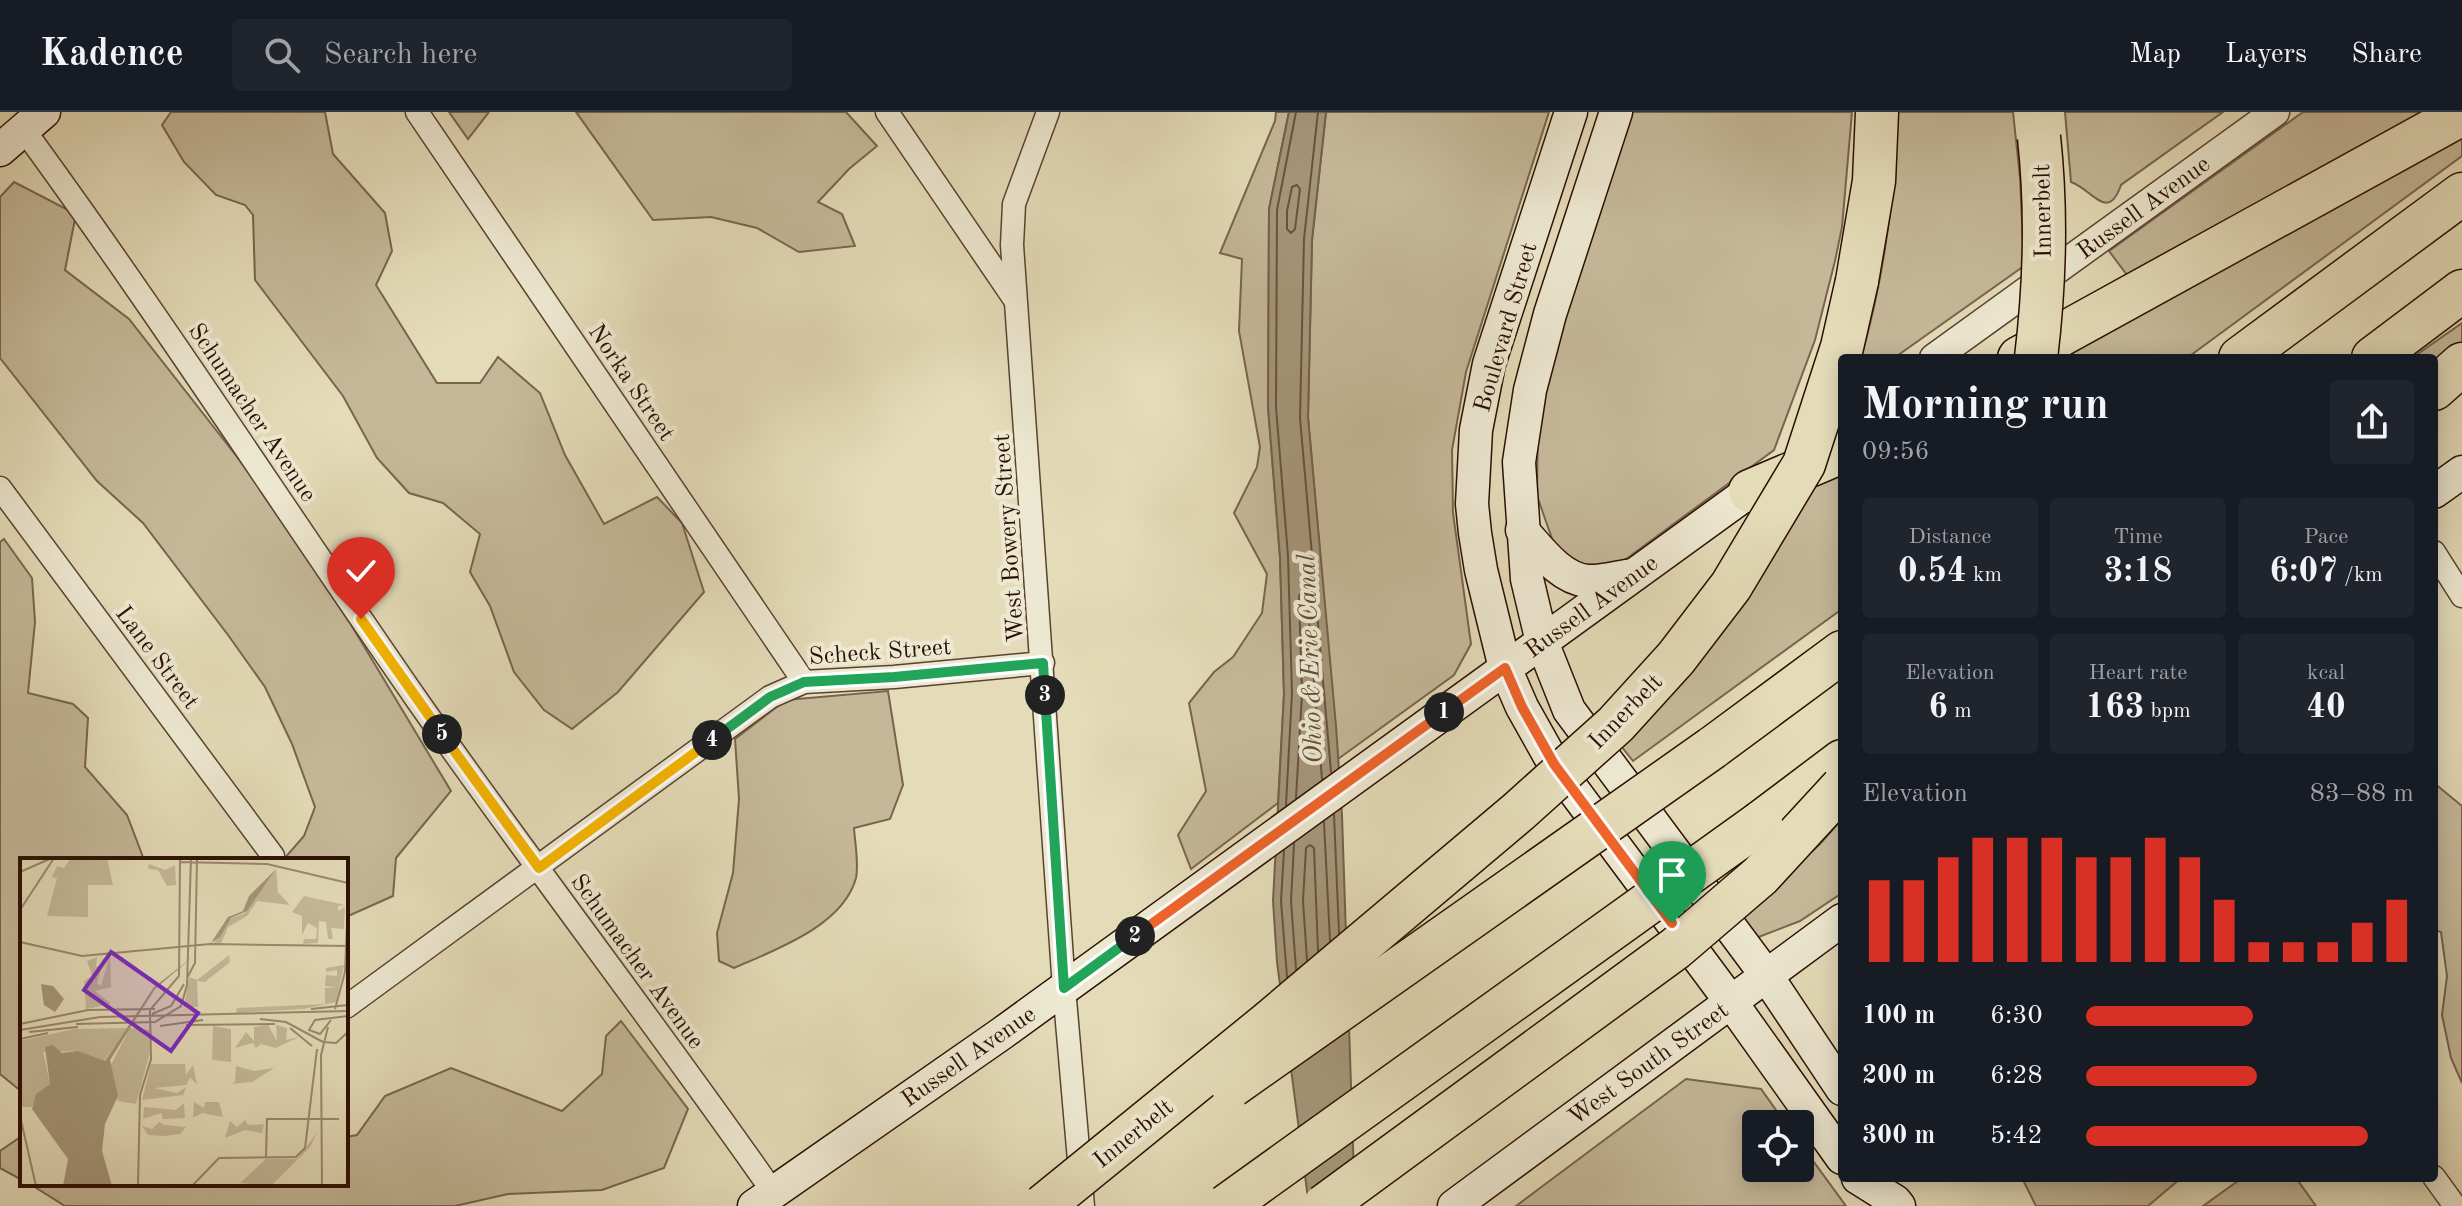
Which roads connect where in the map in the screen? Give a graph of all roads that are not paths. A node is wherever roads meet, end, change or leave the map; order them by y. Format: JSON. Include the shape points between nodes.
{"nodes":[{"id":1,"x":417,"y":112,"type":"edge"},
{"id":2,"x":887,"y":112,"type":"edge"},
{"id":3,"x":1048,"y":112,"type":"edge"},
{"id":4,"x":1571,"y":112,"type":"edge"},
{"id":5,"x":1616,"y":112,"type":"edge"},
{"id":6,"x":1877,"y":112,"type":"edge"},
{"id":7,"x":2275,"y":112,"type":"edge"},
{"id":8,"x":2462,"y":114,"type":"edge"},
{"id":9,"x":2037,"y":124,"type":"edge"},
{"id":10,"x":23,"y":130,"type":"edge"},
{"id":11,"x":2462,"y":194,"type":"edge"},
{"id":12,"x":2462,"y":291,"type":"edge"},
{"id":13,"x":1018,"y":304,"type":"junction"},
{"id":14,"x":1840,"y":354,"type":"edge"},
{"id":15,"x":1940,"y":354,"type":"edge"},
{"id":16,"x":2026,"y":354,"type":"edge"},
{"id":17,"x":2036,"y":354,"type":"edge"},
{"id":18,"x":2245,"y":354,"type":"edge"},
{"id":19,"x":2378,"y":354,"type":"edge"},
{"id":20,"x":1838,"y":359,"type":"edge"},
{"id":21,"x":2462,"y":364,"type":"edge"},
{"id":22,"x":2438,"y":385,"type":"edge"},
{"id":23,"x":1838,"y":427,"type":"edge"},
{"id":24,"x":1838,"y":454,"type":"edge"},
{"id":25,"x":2462,"y":472,"type":"edge"},
{"id":26,"x":0,"y":488,"type":"edge"},
{"id":27,"x":2438,"y":489,"type":"edge"},
{"id":28,"x":1750,"y":491,"type":"junction"},
{"id":29,"x":1522,"y":530,"type":"junction"},
{"id":30,"x":2438,"y":558,"type":"edge"},
{"id":31,"x":1635,"y":575,"type":"junction"},
{"id":32,"x":2462,"y":596,"type":"edge"},
{"id":33,"x":1542,"y":642,"type":"junction"},
{"id":34,"x":1838,"y":655,"type":"edge"},
{"id":35,"x":1043,"y":663,"type":"junction"},
{"id":36,"x":1505,"y":668,"type":"junction"},
{"id":37,"x":804,"y":682,"type":"junction"},
{"id":38,"x":1838,"y":764,"type":"edge"},
{"id":39,"x":1838,"y":792,"type":"edge"},
{"id":40,"x":273,"y":856,"type":"dead end"},
{"id":41,"x":539,"y":868,"type":"junction"},
{"id":42,"x":1838,"y":923,"type":"edge"},
{"id":43,"x":1766,"y":975,"type":"junction"},
{"id":44,"x":1064,"y":988,"type":"junction"},
{"id":45,"x":1731,"y":1002,"type":"junction"},
{"id":46,"x":348,"y":1006,"type":"edge"},
{"id":47,"x":1838,"y":1083,"type":"edge"},
{"id":48,"x":1838,"y":1152,"type":"edge"},
{"id":49,"x":1867,"y":1182,"type":"edge"},
{"id":50,"x":2438,"y":1182,"type":"edge"},
{"id":51,"x":1895,"y":1195,"type":"edge"},
{"id":52,"x":764,"y":1199,"type":"edge"},
{"id":53,"x":1043,"y":1206,"type":"edge"},
{"id":54,"x":1051,"y":1206,"type":"edge"},
{"id":55,"x":1083,"y":1206,"type":"edge"},
{"id":56,"x":1226,"y":1206,"type":"edge"},
{"id":57,"x":1324,"y":1206,"type":"edge"},
{"id":58,"x":1454,"y":1206,"type":"edge"},
{"id":59,"x":2455,"y":1206,"type":"edge"}],
"edges":[{"from":1,"to":37,"type":"street","name":"Norka Street"},
{"from":2,"to":13,"type":"street"},
{"from":3,"to":13,"type":"street","name":"West Bowery Street","via":[[1014,204]]},
{"from":4,"to":36,"type":"main road","name":"Boulevard Street","via":[[1489,364],[1476,430],[1475,533]]},
{"from":5,"to":29,"type":"main road","name":"Boulevard Street","via":[[1530,390],[1519,462]]},
{"from":6,"to":14,"type":"highway","name":"Innerbelt","bridge":true,"via":[[1874,181]]},
{"from":7,"to":15,"type":"street","name":"Russell Avenue"},
{"from":8,"to":16,"type":"highway"},
{"from":9,"to":17,"type":"highway","name":"Innerbelt","bridge":true,"via":[[2045,239]]},
{"from":10,"to":41,"type":"street","name":"Schumacher Avenue","via":[[123,265],[302,535]]},
{"from":11,"to":18,"type":"highway"},
{"from":12,"to":19,"type":"highway"},
{"from":13,"to":35,"type":"street","name":"West Bowery Street"},
{"from":20,"to":53,"type":"highway","name":"Innerbelt","bridge":true,"via":[[1804,464],[1731,586],[1616,724],[1268,1023]]},
{"from":21,"to":22,"type":"highway"},
{"from":23,"to":28,"type":"street","name":"Russell Avenue"},
{"from":24,"to":28,"type":"highway"},
{"from":25,"to":27,"type":"main road"},
{"from":26,"to":40,"type":"street","name":"Lane Street"},
{"from":28,"to":31,"type":"main road","name":"Russell Avenue"},
{"from":29,"to":31,"type":"main road","via":[[1570,576],[1587,581]]},
{"from":29,"to":33,"type":"main road","name":"Boulevard Street"},
{"from":30,"to":32,"type":"street"},
{"from":31,"to":33,"type":"main road","name":"Russell Avenue"},
{"from":33,"to":36,"type":"main road","name":"Russell Avenue"},
{"from":33,"to":43,"type":"main road","name":"Boulevard Street","via":[[1555,680],[1584,733]]},
{"from":34,"to":54,"type":"highway","bridge":true,"via":[[1229,1088]]},
{"from":35,"to":37,"type":"street","name":"Scheck Street"},
{"from":35,"to":44,"type":"street","name":"West Bowery Street"},
{"from":36,"to":44,"type":"main road","name":"Russell Avenue"},
{"from":36,"to":45,"type":"main road","name":"Boulevard Street","via":[[1554,764]]},
{"from":37,"to":41,"type":"street","name":"Scheck Street","via":[[770,697]]},
{"from":38,"to":56,"type":"highway","bridge":true},
{"from":39,"to":57,"type":"highway","bridge":true,"via":[[1760,876],[1676,948]]},
{"from":41,"to":46,"type":"street","name":"Scheck Street"},
{"from":41,"to":52,"type":"street","name":"Schumacher Avenue"},
{"from":42,"to":43,"type":"main road","name":"West South Street"},
{"from":43,"to":45,"type":"main road","name":"West South Street"},
{"from":43,"to":47,"type":"main road","name":"Boulevard Street"},
{"from":44,"to":52,"type":"main road","name":"Russell Avenue"},
{"from":44,"to":55,"type":"street","name":"West Bowery Street"},
{"from":45,"to":48,"type":"main road","name":"Boulevard Street"},
{"from":45,"to":58,"type":"main road","name":"West South Street"},
{"from":49,"to":51,"type":"main road"},
{"from":50,"to":59,"type":"street"}]}
